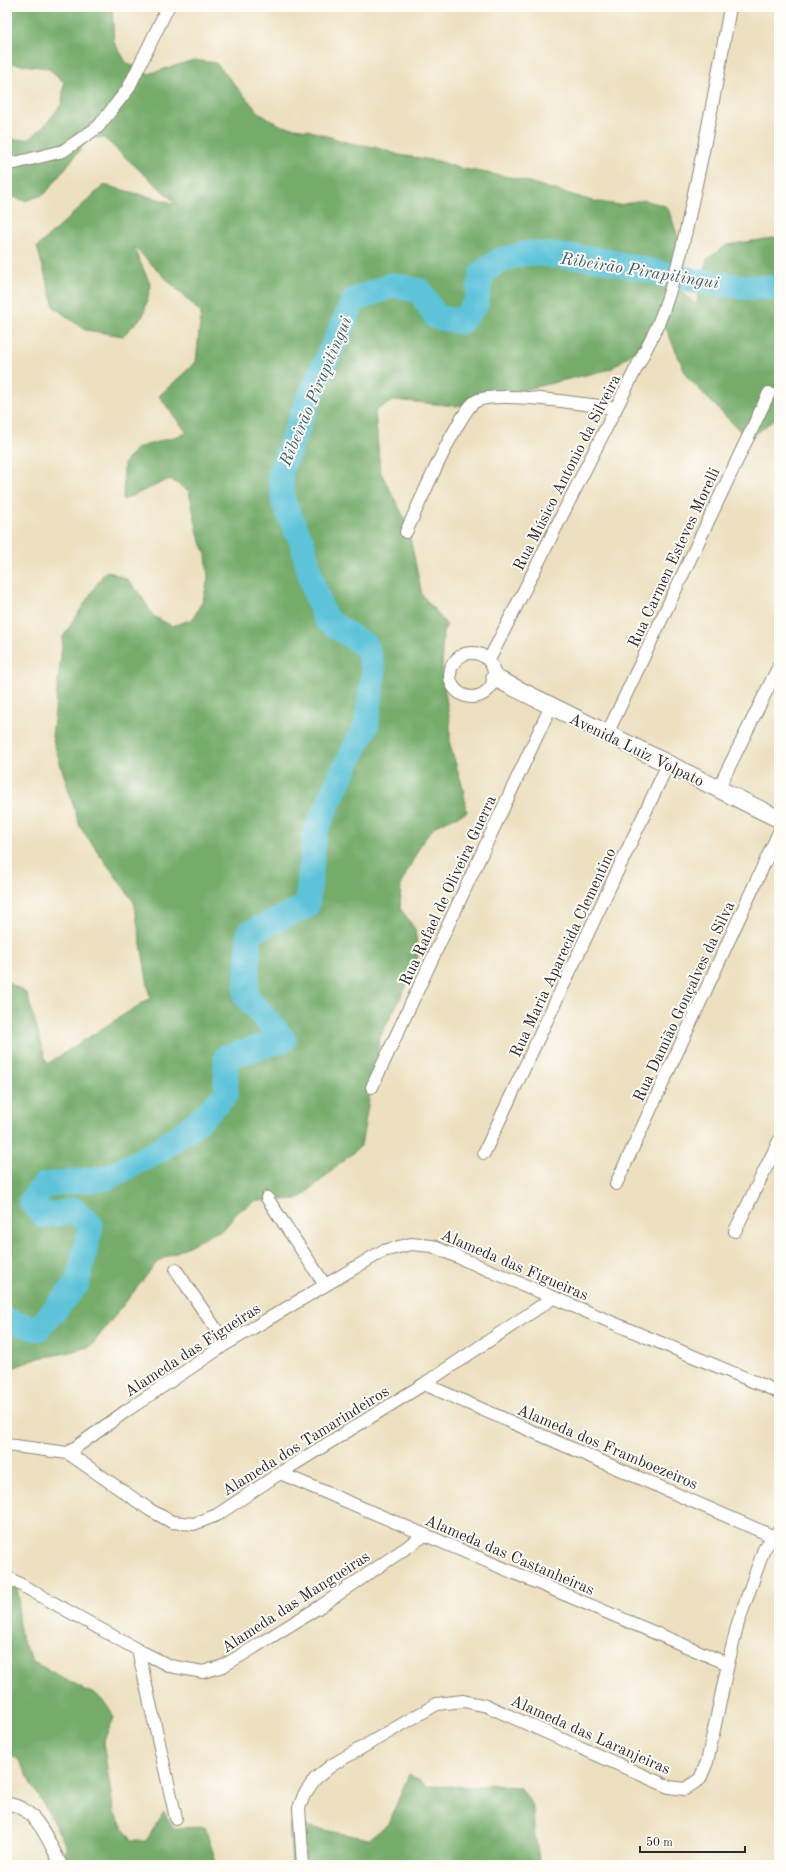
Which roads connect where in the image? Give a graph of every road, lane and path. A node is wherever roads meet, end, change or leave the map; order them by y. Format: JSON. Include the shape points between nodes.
{"nodes":[{"id":1,"x":168,"y":7,"type":"edge"},
{"id":2,"x":730,"y":7,"type":"edge"},
{"id":3,"x":7,"y":163,"type":"edge"},
{"id":4,"x":769,"y":393,"type":"dead end"},
{"id":5,"x":616,"y":408,"type":"junction"},
{"id":6,"x":406,"y":532,"type":"dead end"},
{"id":7,"x":489,"y":660,"type":"junction"},
{"id":8,"x":779,"y":666,"type":"edge"},
{"id":9,"x":495,"y":678,"type":"junction"},
{"id":10,"x":551,"y":706,"type":"junction"},
{"id":11,"x":607,"y":734,"type":"junction"},
{"id":12,"x":668,"y":764,"type":"junction"},
{"id":13,"x":718,"y":789,"type":"junction"},
{"id":14,"x":779,"y":819,"type":"edge"},
{"id":15,"x":779,"y":832,"type":"edge"},
{"id":16,"x":372,"y":1087,"type":"dead end"},
{"id":17,"x":779,"y":1141,"type":"edge"},
{"id":18,"x":484,"y":1153,"type":"dead end"},
{"id":19,"x":616,"y":1184,"type":"dead end"},
{"id":20,"x":267,"y":1198,"type":"dead end"},
{"id":21,"x":735,"y":1231,"type":"dead end"},
{"id":22,"x":176,"y":1270,"type":"dead end"},
{"id":23,"x":325,"y":1284,"type":"junction"},
{"id":24,"x":553,"y":1298,"type":"junction"},
{"id":25,"x":226,"y":1344,"type":"junction"},
{"id":26,"x":424,"y":1384,"type":"junction"},
{"id":27,"x":779,"y":1392,"type":"edge"},
{"id":28,"x":7,"y":1445,"type":"edge"},
{"id":29,"x":68,"y":1453,"type":"junction"},
{"id":30,"x":280,"y":1473,"type":"junction"},
{"id":31,"x":425,"y":1535,"type":"junction"},
{"id":32,"x":777,"y":1535,"type":"edge"},
{"id":33,"x":7,"y":1577,"type":"edge"},
{"id":34,"x":138,"y":1650,"type":"junction"},
{"id":35,"x":728,"y":1664,"type":"junction"},
{"id":36,"x":7,"y":1804,"type":"edge"},
{"id":37,"x":176,"y":1818,"type":"dead end"},
{"id":38,"x":61,"y":1865,"type":"edge"},
{"id":39,"x":303,"y":1865,"type":"edge"}],
"edges":[{"from":1,"to":3,"type":"street","via":[[128,89],[98,127],[63,151]]},
{"from":2,"to":5,"type":"street","name":"Rua Músico Antonio da Silveira","via":[[707,137],[670,297],[658,327]]},
{"from":4,"to":11,"type":"street","name":"Rua Carmen Esteves Morelli"},
{"from":5,"to":6,"type":"street","via":[[518,398],[492,397],[476,401],[467,409],[454,431]]},
{"from":5,"to":7,"type":"street","name":"Rua Músico Antonio da Silveira"},
{"from":7,"to":9,"type":"street"},
{"from":7,"to":9,"type":"street","via":[[474,652],[462,655],[452,663],[450,680],[460,694],[476,697],[484,694]]},
{"from":8,"to":13,"type":"street"},
{"from":9,"to":10,"type":"street","name":"Avenida Luiz Volpato"},
{"from":10,"to":11,"type":"street","name":"Avenida Luiz Volpato"},
{"from":10,"to":16,"type":"street","name":"Rua Rafael de Oliveira Guerra"},
{"from":11,"to":12,"type":"street","name":"Avenida Luiz Volpato"},
{"from":12,"to":13,"type":"street","name":"Avenida Luiz Volpato"},
{"from":12,"to":18,"type":"street","name":"Rua Maria Aparecida Clementino"},
{"from":13,"to":14,"type":"street","name":"Avenida Luiz Volpato"},
{"from":15,"to":19,"type":"street","name":"Rua Damião Gonçalves da Silva"},
{"from":17,"to":21,"type":"street"},
{"from":20,"to":23,"type":"street"},
{"from":22,"to":25,"type":"street"},
{"from":23,"to":24,"type":"street","name":"Alameda das Figueiras","via":[[383,1250],[411,1244],[432,1246]]},
{"from":23,"to":25,"type":"street","name":"Alameda das Figueiras"},
{"from":24,"to":26,"type":"street","name":"Alameda dos Tamarindeiros"},
{"from":24,"to":27,"type":"street","name":"Alameda das Figueiras"},
{"from":25,"to":29,"type":"street","name":"Alameda das Figueiras"},
{"from":26,"to":30,"type":"street","name":"Alameda dos Tamarindeiros"},
{"from":26,"to":32,"type":"street","name":"Alameda dos Framboezeiros"},
{"from":28,"to":29,"type":"street"},
{"from":29,"to":30,"type":"street","name":"Alameda dos Tamarindeiros","via":[[150,1510],[172,1522],[194,1524],[217,1515]]},
{"from":30,"to":31,"type":"street","name":"Alameda das Castanheiras"},
{"from":31,"to":34,"type":"street","name":"Alameda das Mangueiras","via":[[322,1606],[223,1666],[203,1672],[170,1666]]},
{"from":31,"to":35,"type":"street","name":"Alameda das Castanheiras"},
{"from":32,"to":35,"type":"street","name":"Alameda das Laranjeiras","via":[[764,1549],[738,1623]]},
{"from":33,"to":34,"type":"street","name":"Alameda das Mangueiras"},
{"from":34,"to":37,"type":"street"},
{"from":35,"to":39,"type":"street","name":"Alameda das Laranjeiras","via":[[707,1762],[700,1779],[685,1789],[669,1787],[487,1706],[463,1701],[437,1704],[332,1765],[315,1779],[299,1808]]},
{"from":36,"to":38,"type":"street","via":[[17,1804],[32,1815]]}]}
